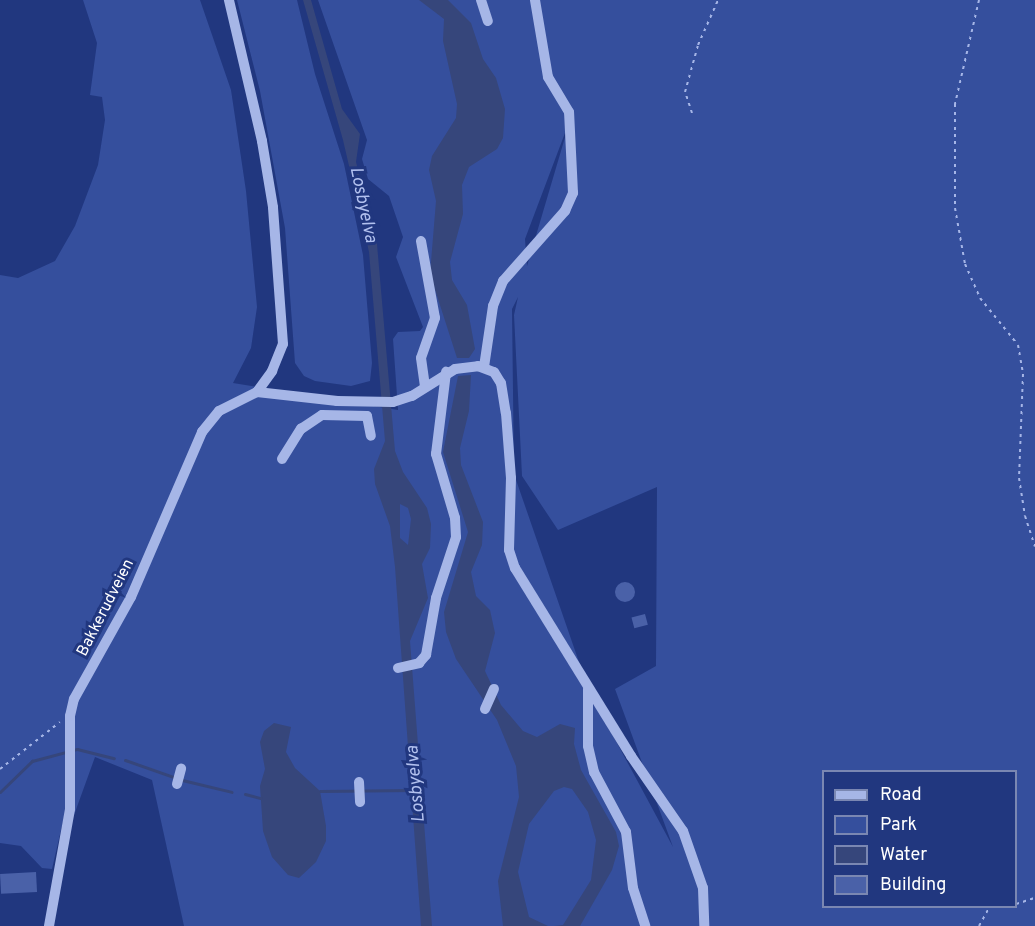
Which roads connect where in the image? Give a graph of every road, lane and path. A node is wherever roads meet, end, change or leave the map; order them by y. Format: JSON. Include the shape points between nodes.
{"nodes":[{"id":1,"x":229,"y":0,"type":"edge"},
{"id":2,"x":481,"y":0,"type":"edge"},
{"id":3,"x":535,"y":0,"type":"edge"},
{"id":4,"x":718,"y":0,"type":"edge"},
{"id":5,"x":980,"y":0,"type":"edge"},
{"id":6,"x":488,"y":21,"type":"dead end"},
{"id":7,"x":692,"y":113,"type":"dead end"},
{"id":8,"x":421,"y":241,"type":"dead end"},
{"id":9,"x":484,"y":367,"type":"junction"},
{"id":10,"x":446,"y":372,"type":"junction"},
{"id":11,"x":425,"y":386,"type":"junction"},
{"id":12,"x":257,"y":392,"type":"junction"},
{"id":13,"x":363,"y":403,"type":"junction"},
{"id":14,"x":368,"y":416,"type":"junction"},
{"id":15,"x":371,"y":436,"type":"dead end"},
{"id":16,"x":282,"y":459,"type":"dead end"},
{"id":17,"x":1035,"y":546,"type":"edge"},
{"id":18,"x":398,"y":668,"type":"dead end"},
{"id":19,"x":494,"y":689,"type":"dead end"},
{"id":20,"x":588,"y":689,"type":"junction"},
{"id":21,"x":485,"y":709,"type":"dead end"},
{"id":22,"x":70,"y":716,"type":"junction"},
{"id":23,"x":0,"y":769,"type":"edge"},
{"id":24,"x":181,"y":769,"type":"dead end"},
{"id":25,"x":359,"y":782,"type":"dead end"},
{"id":26,"x":177,"y":784,"type":"dead end"},
{"id":27,"x":360,"y":802,"type":"dead end"},
{"id":28,"x":1035,"y":898,"type":"edge"},
{"id":29,"x":1017,"y":904,"type":"edge"},
{"id":30,"x":989,"y":908,"type":"edge"},
{"id":31,"x":49,"y":926,"type":"edge"},
{"id":32,"x":645,"y":926,"type":"edge"},
{"id":33,"x":704,"y":926,"type":"edge"},
{"id":34,"x":979,"y":926,"type":"edge"}],
"edges":[{"from":1,"to":12,"type":"street","name":"Bakkerudveien","via":[[273,207],[283,344],[272,371]]},
{"from":2,"to":6,"type":"street"},
{"from":3,"to":9,"type":"street","via":[[548,77],[569,112],[573,193],[565,212],[502,281],[493,306]]},
{"from":4,"to":7,"type":"path","via":[[698,45],[685,92]]},
{"from":5,"to":17,"type":"path","via":[[955,104],[955,208],[969,273],[981,298],[1018,345],[1023,374],[1019,478]]},
{"from":8,"to":11,"type":"street","via":[[435,318],[421,358]]},
{"from":9,"to":10,"type":"street"},
{"from":9,"to":20,"type":"street","via":[[494,372],[501,383],[506,413],[511,477],[508,550],[525,586]]},
{"from":10,"to":11,"type":"street"},
{"from":10,"to":18,"type":"street","via":[[448,386],[436,454],[455,518],[456,537],[436,598],[426,656],[416,664]]},
{"from":11,"to":13,"type":"street","via":[[393,402]]},
{"from":12,"to":13,"type":"street"},
{"from":12,"to":22,"type":"street","name":"Bakkerudveien","via":[[219,411],[202,432],[131,597],[74,699]]},
{"from":13,"to":14,"type":"street"},
{"from":14,"to":15,"type":"street"},
{"from":14,"to":16,"type":"street","via":[[335,413],[313,419],[291,441]]},
{"from":19,"to":21,"type":"street"},
{"from":20,"to":32,"type":"street","via":[[587,730],[594,772],[626,832],[633,888]]},
{"from":20,"to":33,"type":"street","via":[[683,831],[703,888]]},
{"from":22,"to":23,"type":"path","via":[[28,744]]},
{"from":22,"to":31,"type":"street","name":"Bakkerudveien","via":[[70,809]]},
{"from":24,"to":26,"type":"street"},
{"from":25,"to":27,"type":"street"},
{"from":28,"to":29,"type":"path"},
{"from":30,"to":34,"type":"path"}]}
